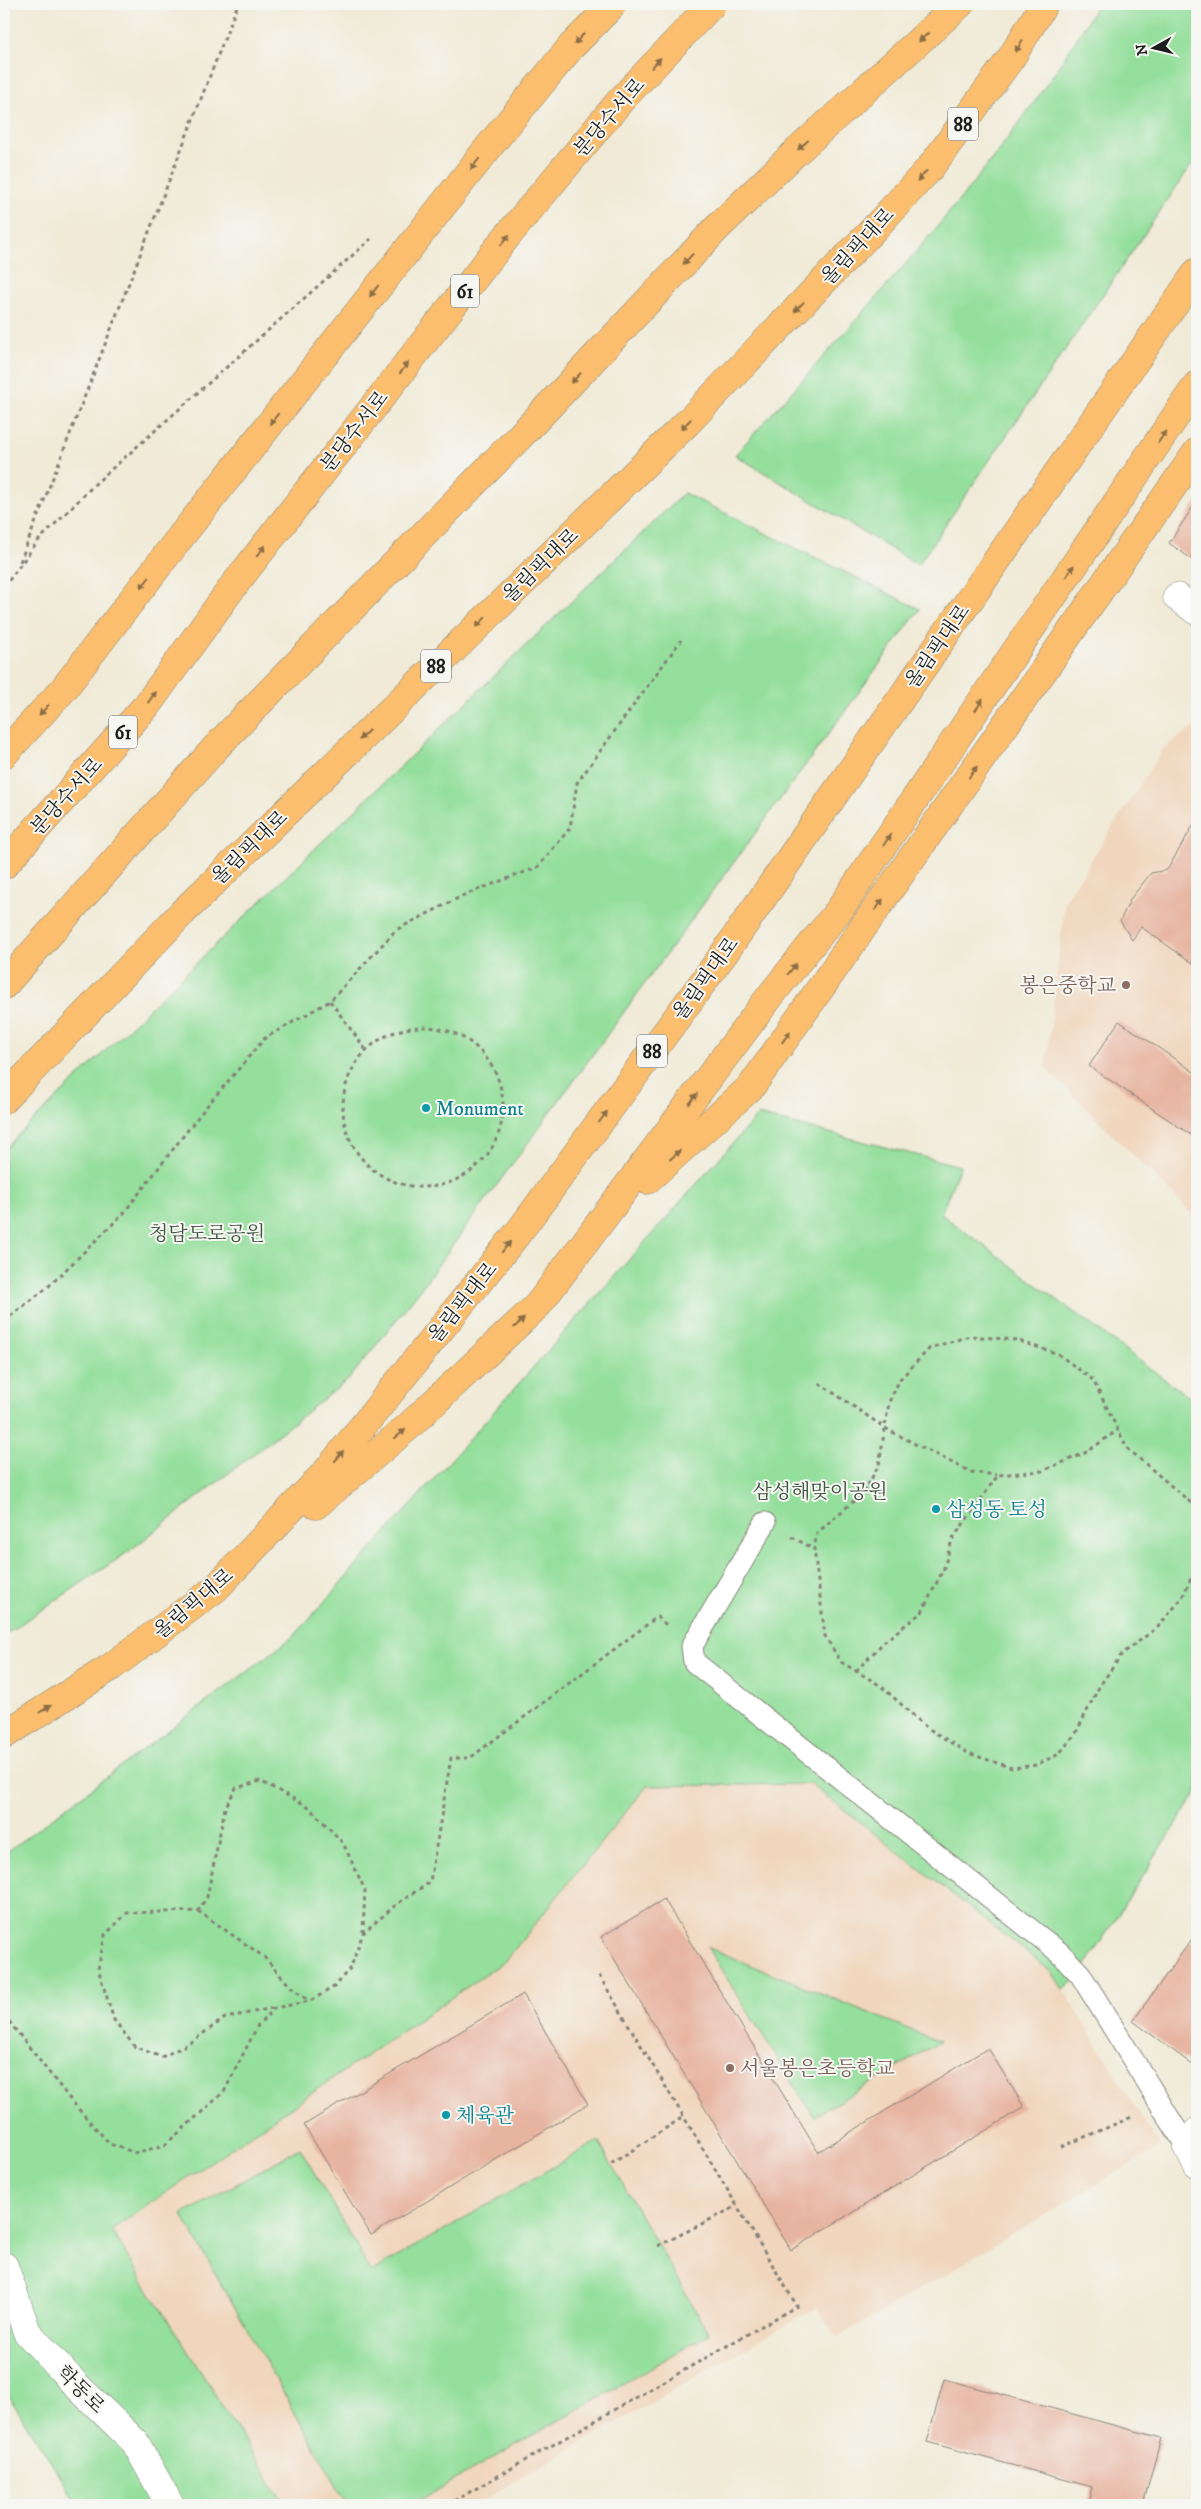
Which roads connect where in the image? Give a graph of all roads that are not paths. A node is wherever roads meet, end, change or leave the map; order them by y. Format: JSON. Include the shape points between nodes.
{"nodes":[{"id":1,"x":613,"y":4,"type":"edge"},
{"id":2,"x":712,"y":4,"type":"edge"},
{"id":3,"x":960,"y":4,"type":"edge"},
{"id":4,"x":1044,"y":4,"type":"edge"},
{"id":5,"x":1197,"y":272,"type":"edge"},
{"id":6,"x":1197,"y":385,"type":"edge"},
{"id":7,"x":1197,"y":452,"type":"edge"},
{"id":8,"x":4,"y":754,"type":"edge"},
{"id":9,"x":4,"y":865,"type":"edge"},
{"id":10,"x":4,"y":985,"type":"edge"},
{"id":11,"x":4,"y":1099,"type":"edge"},
{"id":12,"x":600,"y":1223,"type":"junction"},
{"id":13,"x":766,"y":1523,"type":"dead end"},
{"id":14,"x":215,"y":1589,"type":"junction"},
{"id":15,"x":4,"y":1735,"type":"edge"},
{"id":16,"x":1194,"y":2148,"type":"edge"},
{"id":17,"x":4,"y":2266,"type":"edge"},
{"id":18,"x":170,"y":2505,"type":"edge"}],
"edges":[{"from":1,"to":8,"type":"highway","one_way":true,"bridge":true,"via":[[496,138],[62,691]]},
{"from":9,"to":2,"type":"highway","name":"분당수서로","number":"61","one_way":true,"bridge":true,"via":[[147,705],[231,589],[504,240],[620,101]]},
{"from":3,"to":10,"type":"highway","one_way":true,"via":[[719,226],[529,427],[220,744]]},
{"from":4,"to":11,"type":"highway","name":"올림픽대로","number":"88","one_way":true,"via":[[1011,58],[930,168],[869,234],[687,423],[182,913]]},
{"from":14,"to":5,"type":"highway","name":"올림픽대로","number":"88","one_way":true,"via":[[327,1471],[526,1221],[723,955]]},
{"from":12,"to":6,"type":"highway","one_way":true,"via":[[771,995],[840,909]]},
{"from":12,"to":7,"type":"highway","one_way":true,"via":[[751,1087]]},
{"from":14,"to":12,"type":"highway","one_way":true,"via":[[409,1426],[538,1305]]},
{"from":13,"to":16,"type":"lane","via":[[692,1646],[694,1662],[1060,1953],[1080,1974],[1160,2105]]},
{"from":15,"to":14,"type":"highway","name":"올림픽대로","number":"88","one_way":true,"via":[[111,1667]]},
{"from":17,"to":18,"type":"street","name":"학동로","via":[[27,2332],[135,2442]]}]}
